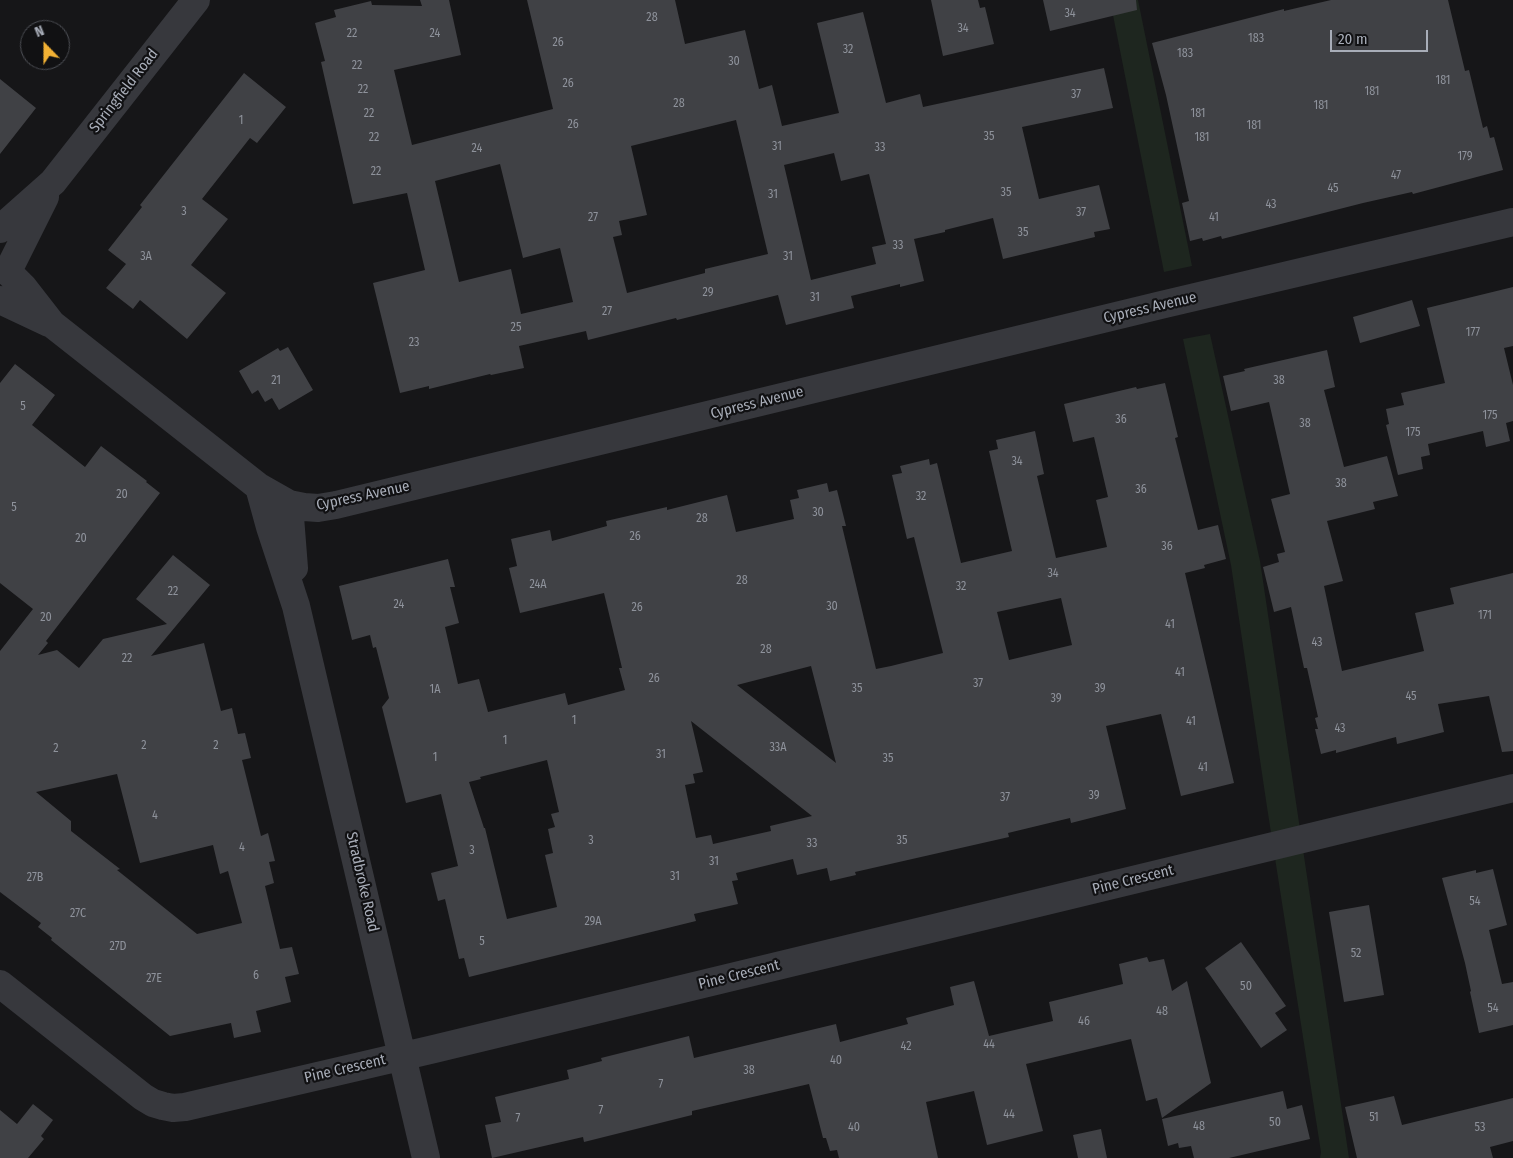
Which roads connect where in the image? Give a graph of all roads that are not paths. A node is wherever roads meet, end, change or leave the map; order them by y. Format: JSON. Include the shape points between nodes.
{"nodes":[{"id":1,"x":196,"y":0,"type":"edge"},
{"id":2,"x":53,"y":182,"type":"junction"},
{"id":3,"x":1513,"y":222,"type":"edge"},
{"id":4,"x":0,"y":229,"type":"edge"},
{"id":5,"x":5,"y":270,"type":"edge"},
{"id":6,"x":0,"y":300,"type":"edge"},
{"id":7,"x":52,"y":324,"type":"junction"},
{"id":8,"x":259,"y":487,"type":"junction"},
{"id":9,"x":289,"y":504,"type":"junction"},
{"id":10,"x":296,"y":606,"type":"junction"},
{"id":11,"x":1513,"y":788,"type":"edge"},
{"id":12,"x":0,"y":984,"type":"edge"},
{"id":13,"x":403,"y":1056,"type":"junction"},
{"id":14,"x":426,"y":1158,"type":"edge"}],
"edges":[{"from":1,"to":2,"type":"street","name":"Springfield Road"},
{"from":2,"to":4,"type":"street","name":"Springfield Road"},
{"from":2,"to":5,"type":"street","name":"Springfield Road"},
{"from":3,"to":9,"type":"street","name":"Cypress Avenue","via":[[336,505],[318,508]]},
{"from":5,"to":7,"type":"street","name":"Cypress Avenue","via":[[24,288]]},
{"from":6,"to":7,"type":"street","name":"Cypress Avenue"},
{"from":7,"to":8,"type":"street","name":"Cypress Avenue"},
{"from":8,"to":9,"type":"street","name":"Cypress Avenue"},
{"from":8,"to":10,"type":"street","name":"Stradbroke Road"},
{"from":9,"to":10,"type":"street","name":"Stradbroke Road"},
{"from":10,"to":13,"type":"street","name":"Stradbroke Road"},
{"from":11,"to":13,"type":"street","name":"Pine Crescent"},
{"from":12,"to":13,"type":"street","name":"Pine Crescent","via":[[143,1097],[173,1108]]},
{"from":13,"to":14,"type":"street","name":"Stradbroke Road"}]}
